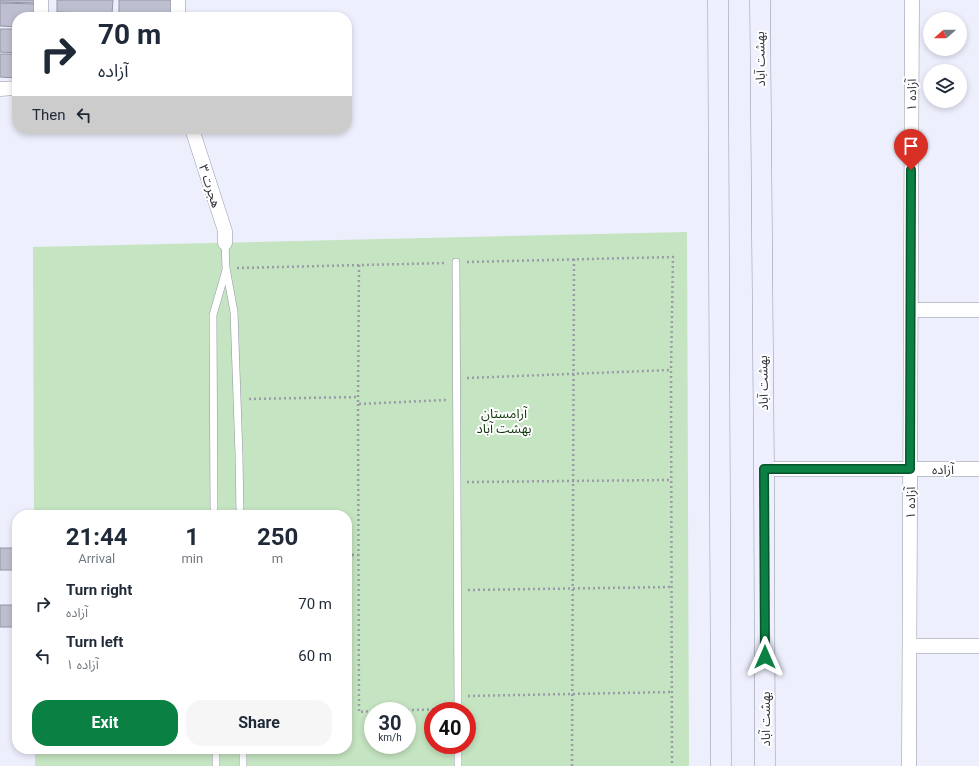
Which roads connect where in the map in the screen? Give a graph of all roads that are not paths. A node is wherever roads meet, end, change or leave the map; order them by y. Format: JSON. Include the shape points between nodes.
{"nodes":[{"id":1,"x":41,"y":0,"type":"edge"},
{"id":2,"x":178,"y":0,"type":"edge"},
{"id":3,"x":718,"y":0,"type":"edge"},
{"id":4,"x":760,"y":0,"type":"edge"},
{"id":5,"x":912,"y":0,"type":"edge"},
{"id":6,"x":41,"y":12,"type":"edge"},
{"id":7,"x":178,"y":12,"type":"edge"},
{"id":8,"x":12,"y":88,"type":"edge"},
{"id":9,"x":0,"y":89,"type":"edge"},
{"id":10,"x":194,"y":134,"type":"edge"},
{"id":11,"x":225,"y":243,"type":"joint"},
{"id":12,"x":456,"y":262,"type":"road end"},
{"id":13,"x":226,"y":268,"type":"junction"},
{"id":14,"x":911,"y":310,"type":"junction"},
{"id":15,"x":979,"y":310,"type":"edge"},
{"id":16,"x":764,"y":469,"type":"junction"},
{"id":17,"x":910,"y":469,"type":"junction"},
{"id":18,"x":979,"y":469,"type":"edge"},
{"id":19,"x":214,"y":510,"type":"edge"},
{"id":20,"x":240,"y":510,"type":"edge"},
{"id":21,"x":910,"y":646,"type":"junction"},
{"id":22,"x":979,"y":646,"type":"edge"},
{"id":23,"x":458,"y":702,"type":"edge"},
{"id":24,"x":216,"y":754,"type":"edge"},
{"id":25,"x":242,"y":754,"type":"edge"},
{"id":26,"x":458,"y":754,"type":"edge"},
{"id":27,"x":216,"y":766,"type":"edge"},
{"id":28,"x":243,"y":766,"type":"edge"},
{"id":29,"x":458,"y":766,"type":"edge"},
{"id":30,"x":721,"y":766,"type":"edge"},
{"id":31,"x":765,"y":766,"type":"edge"},
{"id":32,"x":909,"y":766,"type":"edge"}],
"edges":[{"from":1,"to":6,"type":"street"},
{"from":2,"to":7,"type":"street"},
{"from":3,"to":30,"type":"street"},
{"from":4,"to":16,"type":"street","name":"بهشت آباد"},
{"from":5,"to":14,"type":"street","name":"آزاده ۱"},
{"from":8,"to":9,"type":"street"},
{"from":10,"to":11,"type":"street","name":"هجرت ۳","via":[[225,231]]},
{"from":11,"to":13,"type":"lane"},
{"from":12,"to":23,"type":"lane"},
{"from":13,"to":19,"type":"lane","via":[[213,314]]},
{"from":13,"to":20,"type":"lane","via":[[234,312]]},
{"from":14,"to":15,"type":"street"},
{"from":14,"to":17,"type":"street","name":"آزاده ۱"},
{"from":16,"to":17,"type":"street","name":"آزاده"},
{"from":16,"to":31,"type":"street","name":"بهشت آباد"},
{"from":17,"to":18,"type":"street","name":"آزاده"},
{"from":17,"to":21,"type":"street","name":"آزاده ۱"},
{"from":21,"to":22,"type":"street"},
{"from":21,"to":32,"type":"street","name":"آزاده ۱"},
{"from":24,"to":27,"type":"lane"},
{"from":25,"to":28,"type":"lane"},
{"from":26,"to":29,"type":"lane"}]}
